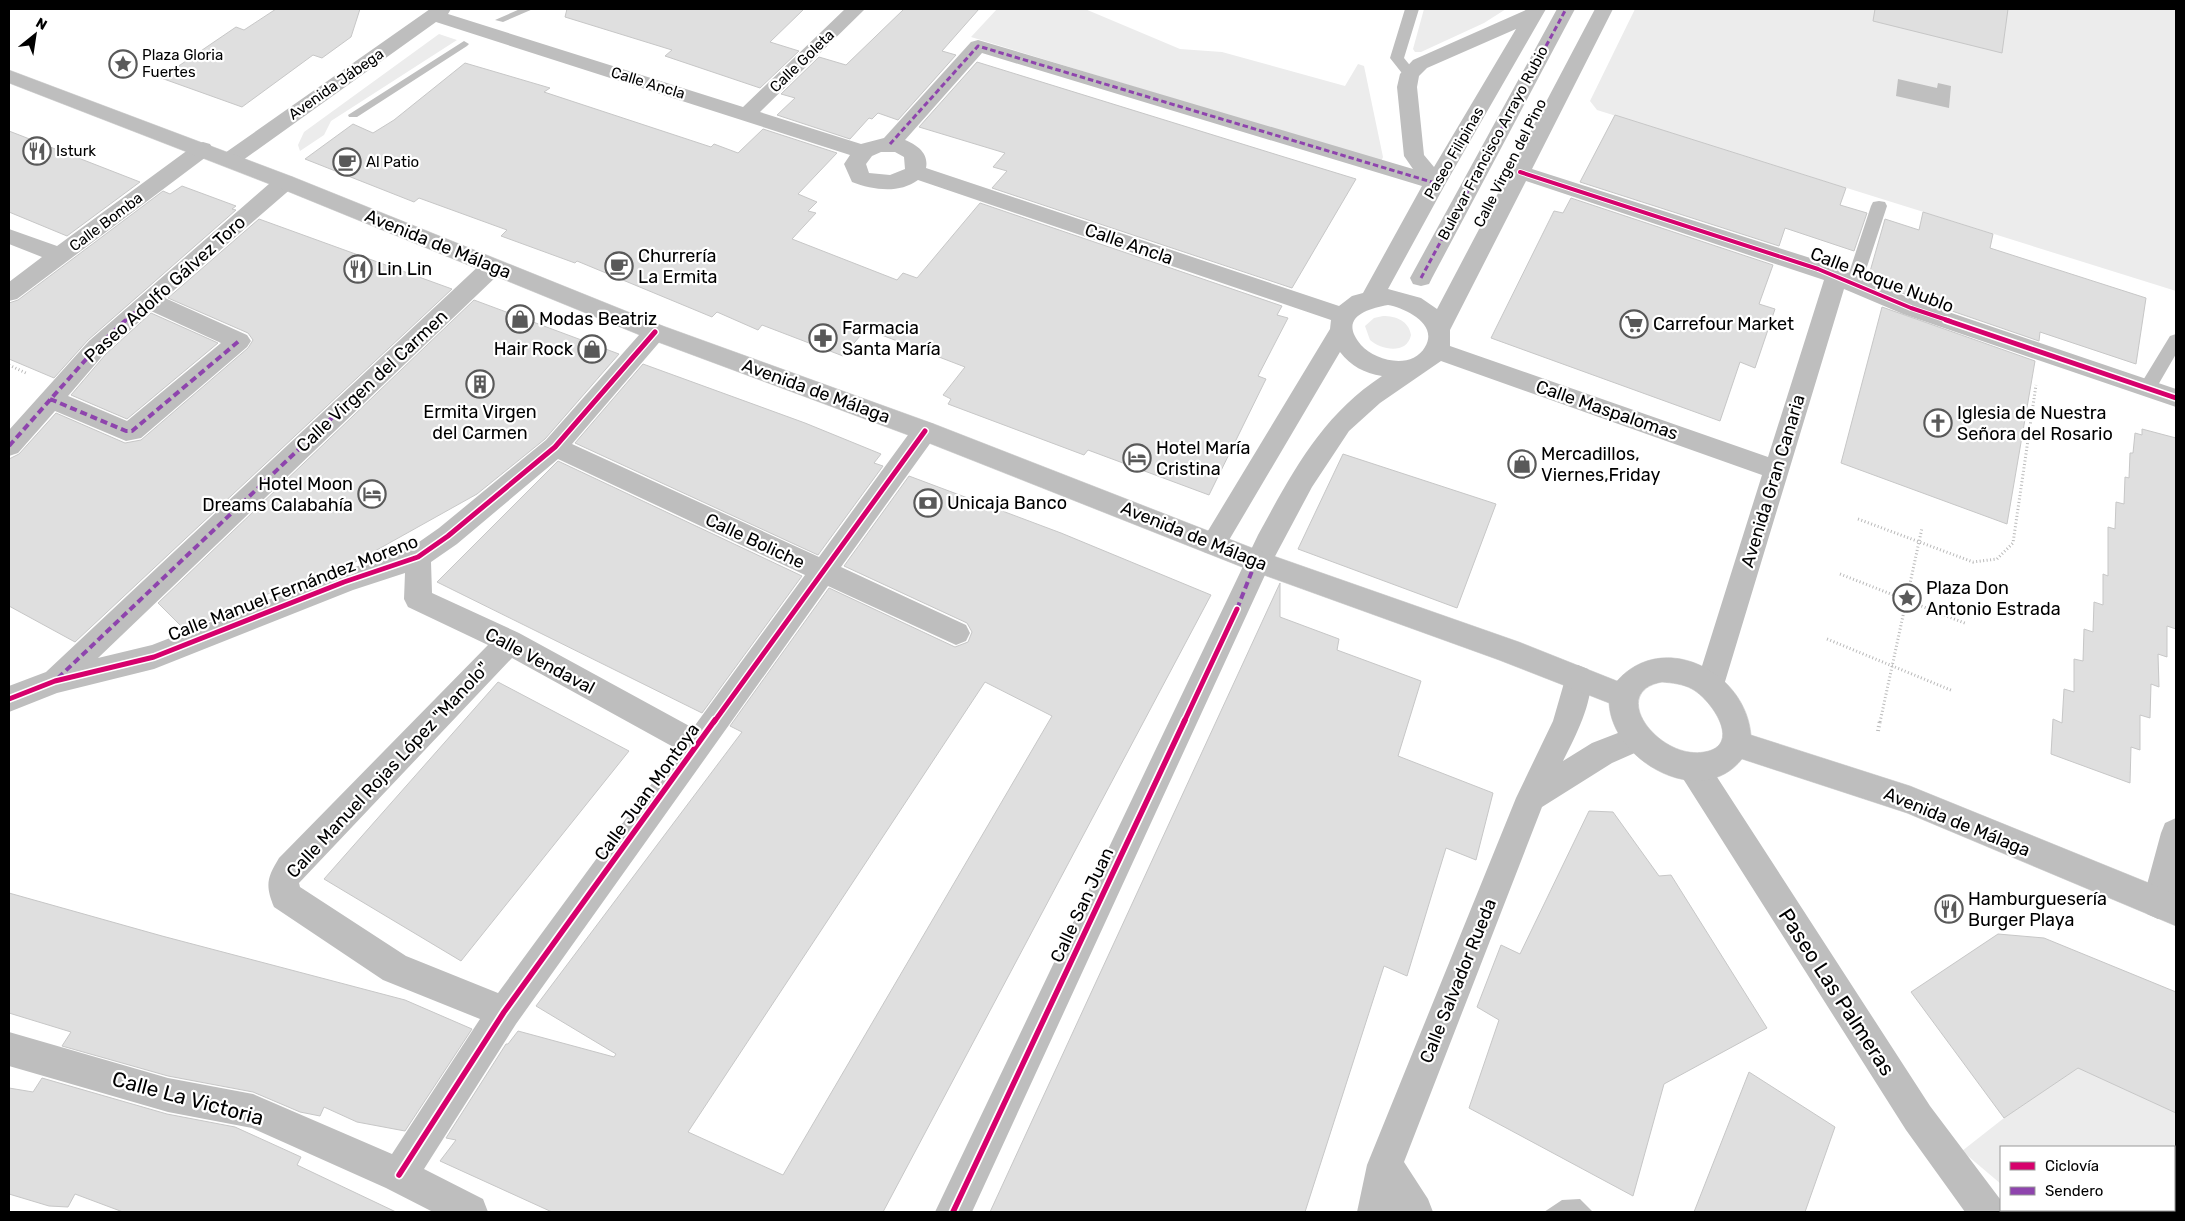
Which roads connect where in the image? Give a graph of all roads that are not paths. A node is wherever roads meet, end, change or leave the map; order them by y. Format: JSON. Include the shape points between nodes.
{"nodes":[{"id":1,"x":856,"y":9,"type":"edge"},
{"id":2,"x":1412,"y":9,"type":"edge"},
{"id":3,"x":1566,"y":9,"type":"edge"},
{"id":4,"x":1604,"y":9,"type":"edge"},
{"id":5,"x":437,"y":12,"type":"edge"},
{"id":6,"x":1536,"y":12,"type":"edge"},
{"id":7,"x":1410,"y":74,"type":"junction"},
{"id":8,"x":9,"y":76,"type":"edge"},
{"id":9,"x":747,"y":114,"type":"junction"},
{"id":10,"x":890,"y":144,"type":"junction"},
{"id":11,"x":203,"y":149,"type":"junction"},
{"id":12,"x":863,"y":152,"type":"junction"},
{"id":13,"x":229,"y":160,"type":"junction"},
{"id":14,"x":914,"y":171,"type":"junction"},
{"id":15,"x":1520,"y":172,"type":"junction"},
{"id":16,"x":285,"y":182,"type":"junction"},
{"id":17,"x":1436,"y":183,"type":"junction"},
{"id":18,"x":1879,"y":206,"type":"dead end"},
{"id":19,"x":9,"y":236,"type":"edge"},
{"id":20,"x":60,"y":256,"type":"junction"},
{"id":21,"x":492,"y":267,"type":"junction"},
{"id":22,"x":1421,"y":278,"type":"dead end"},
{"id":23,"x":1845,"y":281,"type":"junction"},
{"id":24,"x":9,"y":294,"type":"edge"},
{"id":25,"x":1372,"y":298,"type":"junction"},
{"id":26,"x":148,"y":300,"type":"junction"},
{"id":27,"x":1342,"y":324,"type":"junction"},
{"id":28,"x":655,"y":332,"type":"junction"},
{"id":29,"x":1438,"y":340,"type":"junction"},
{"id":30,"x":2176,"y":340,"type":"edge"},
{"id":31,"x":1415,"y":367,"type":"junction"},
{"id":32,"x":2148,"y":387,"type":"junction"},
{"id":33,"x":2176,"y":398,"type":"edge"},
{"id":34,"x":50,"y":399,"type":"junction"},
{"id":35,"x":924,"y":431,"type":"junction"},
{"id":36,"x":9,"y":446,"type":"edge"},
{"id":37,"x":555,"y":448,"type":"junction"},
{"id":38,"x":1776,"y":470,"type":"junction"},
{"id":39,"x":1213,"y":544,"type":"junction"},
{"id":40,"x":418,"y":557,"type":"junction"},
{"id":41,"x":1256,"y":561,"type":"junction"},
{"id":42,"x":824,"y":573,"type":"junction"},
{"id":43,"x":956,"y":633,"type":"dead end"},
{"id":44,"x":509,"y":642,"type":"junction"},
{"id":45,"x":1578,"y":678,"type":"junction"},
{"id":46,"x":55,"y":681,"type":"junction"},
{"id":47,"x":1710,"y":685,"type":"junction"},
{"id":48,"x":1626,"y":697,"type":"junction"},
{"id":49,"x":9,"y":699,"type":"edge"},
{"id":50,"x":1636,"y":739,"type":"junction"},
{"id":51,"x":1735,"y":743,"type":"junction"},
{"id":52,"x":698,"y":746,"type":"junction"},
{"id":53,"x":1692,"y":767,"type":"junction"},
{"id":54,"x":1531,"y":798,"type":"junction"},
{"id":55,"x":2176,"y":833,"type":"edge"},
{"id":56,"x":2167,"y":906,"type":"edge"},
{"id":57,"x":504,"y":1012,"type":"junction"},
{"id":58,"x":9,"y":1049,"type":"edge"},
{"id":59,"x":1385,"y":1165,"type":"junction"},
{"id":60,"x":399,"y":1175,"type":"junction"},
{"id":61,"x":470,"y":1212,"type":"edge"},
{"id":62,"x":953,"y":1212,"type":"edge"},
{"id":63,"x":1375,"y":1212,"type":"edge"},
{"id":64,"x":1415,"y":1212,"type":"edge"},
{"id":65,"x":1987,"y":1212,"type":"edge"}],
"edges":[{"from":1,"to":9,"type":"street","name":"Calle Goleta"},
{"from":2,"to":7,"type":"lane","via":[[1397,58]]},
{"from":3,"to":22,"type":"street","name":"Bulevar Francisco Arrayo Rubio"},
{"from":4,"to":15,"type":"street","name":"Calle Virgen del Pino"},
{"from":5,"to":9,"type":"street","name":"Calle Ancla"},
{"from":5,"to":13,"type":"street","name":"Avenida Jábega"},
{"from":6,"to":7,"type":"street","via":[[1420,64]]},
{"from":6,"to":17,"type":"street","name":"Paseo Filipinas"},
{"from":7,"to":17,"type":"street","via":[[1407,87],[1414,156]]},
{"from":8,"to":11,"type":"street","name":"Avenida de Málaga"},
{"from":9,"to":12,"type":"street","name":"Calle Ancla"},
{"from":10,"to":12,"type":"street","via":[[871,147]]},
{"from":10,"to":14,"type":"street","via":[[913,153],[917,165]]},
{"from":10,"to":17,"type":"street","via":[[978,46]]},
{"from":11,"to":13,"type":"street","name":"Avenida de Málaga"},
{"from":11,"to":20,"type":"street","name":"Calle Bomba"},
{"from":12,"to":14,"type":"street","via":[[855,164],[860,177],[868,181],[888,184],[908,177]]},
{"from":13,"to":16,"type":"street","name":"Avenida de Málaga"},
{"from":14,"to":27,"type":"street","name":"Calle Ancla"},
{"from":15,"to":23,"type":"street","name":"Calle Roque Nublo","via":[[1818,269]]},
{"from":15,"to":29,"type":"street","name":"Calle Virgen del Pino"},
{"from":16,"to":21,"type":"street","name":"Avenida de Málaga"},
{"from":16,"to":26,"type":"street","name":"Paseo Adolfo Gálvez Toro"},
{"from":17,"to":25,"type":"street","name":"Paseo Filipinas"},
{"from":18,"to":23,"type":"lane"},
{"from":19,"to":20,"type":"street"},
{"from":20,"to":24,"type":"street","name":"Calle Bomba"},
{"from":21,"to":28,"type":"street","name":"Avenida de Málaga"},
{"from":21,"to":46,"type":"street","name":"Calle Virgen del Carmen","via":[[351,392]]},
{"from":23,"to":32,"type":"street","name":"Calle Roque Nublo","via":[[1911,308]]},
{"from":23,"to":38,"type":"street","name":"Avenida Gran Canaria"},
{"from":25,"to":27,"type":"street","via":[[1358,303]]},
{"from":25,"to":29,"type":"street","via":[[1405,300],[1420,307],[1432,316]]},
{"from":26,"to":34,"type":"street","name":"Paseo Adolfo Gálvez Toro","via":[[97,347]]},
{"from":26,"to":34,"type":"street","via":[[239,341],[132,431]]},
{"from":27,"to":31,"type":"street","via":[[1344,344],[1366,363],[1383,368]]},
{"from":27,"to":39,"type":"street"},
{"from":28,"to":35,"type":"street","name":"Avenida de Málaga"},
{"from":28,"to":37,"type":"street","name":"Calle Manuel Fernández Moreno"},
{"from":29,"to":31,"type":"street","via":[[1428,361]]},
{"from":29,"to":38,"type":"street","name":"Calle Maspalomas"},
{"from":30,"to":32,"type":"lane"},
{"from":31,"to":41,"type":"street","via":[[1380,389],[1347,417],[1325,444]]},
{"from":32,"to":33,"type":"street","name":"Calle Roque Nublo"},
{"from":34,"to":36,"type":"street","name":"Paseo Adolfo Gálvez Toro"},
{"from":35,"to":39,"type":"street","name":"Avenida de Málaga"},
{"from":35,"to":42,"type":"street","name":"Calle Juan Montoya"},
{"from":37,"to":40,"type":"street","name":"Calle Manuel Fernández Moreno"},
{"from":37,"to":42,"type":"street","name":"Calle Boliche"},
{"from":38,"to":47,"type":"street","name":"Avenida Gran Canaria"},
{"from":39,"to":41,"type":"street","name":"Avenida de Málaga"},
{"from":40,"to":44,"type":"street","name":"Calle Vendaval","via":[[418,599]]},
{"from":40,"to":46,"type":"street","name":"Calle Manuel Fernández Moreno","via":[[344,582],[154,657]]},
{"from":41,"to":45,"type":"street","name":"Avenida de Málaga"},
{"from":41,"to":62,"type":"street","name":"Calle San Juan"},
{"from":42,"to":43,"type":"street","name":"Calle Boliche"},
{"from":42,"to":52,"type":"street","name":"Calle Juan Montoya"},
{"from":44,"to":52,"type":"street","name":"Calle Vendaval"},
{"from":44,"to":57,"type":"street","name":"Calle Manuel Rojas López \"Manolo\"","via":[[290,869],[283,881],[285,896],[396,968]]},
{"from":45,"to":48,"type":"street","name":"Avenida de Málaga"},
{"from":45,"to":54,"type":"street","name":"Calle Salvador Rueda","via":[[1567,722]]},
{"from":46,"to":49,"type":"street","name":"Calle Manuel Fernández Moreno"},
{"from":47,"to":48,"type":"street","via":[[1683,672],[1662,670],[1644,674],[1631,686]]},
{"from":47,"to":51,"type":"street","via":[[1733,712],[1737,725]]},
{"from":48,"to":50,"type":"street","via":[[1628,726]]},
{"from":50,"to":53,"type":"street","via":[[1662,759]]},
{"from":50,"to":54,"type":"street","via":[[1602,753]]},
{"from":51,"to":53,"type":"street","via":[[1723,759],[1710,766]]},
{"from":51,"to":56,"type":"street","name":"Avenida de Málaga","via":[[1910,800]]},
{"from":52,"to":57,"type":"street","name":"Calle Juan Montoya"},
{"from":53,"to":65,"type":"street","name":"Paseo Las Palmeras","via":[[1913,1110]]},
{"from":54,"to":59,"type":"street","name":"Calle Salvador Rueda"},
{"from":55,"to":56,"type":"street"},
{"from":57,"to":60,"type":"street","name":"Calle Juan Montoya"},
{"from":58,"to":60,"type":"street","name":"Calle La Victoria","via":[[168,1094],[253,1111]]},
{"from":59,"to":63,"type":"street","name":"Calle Salvador Rueda"},
{"from":59,"to":64,"type":"street"},
{"from":60,"to":61,"type":"street","name":"Calle La Victoria"}]}
